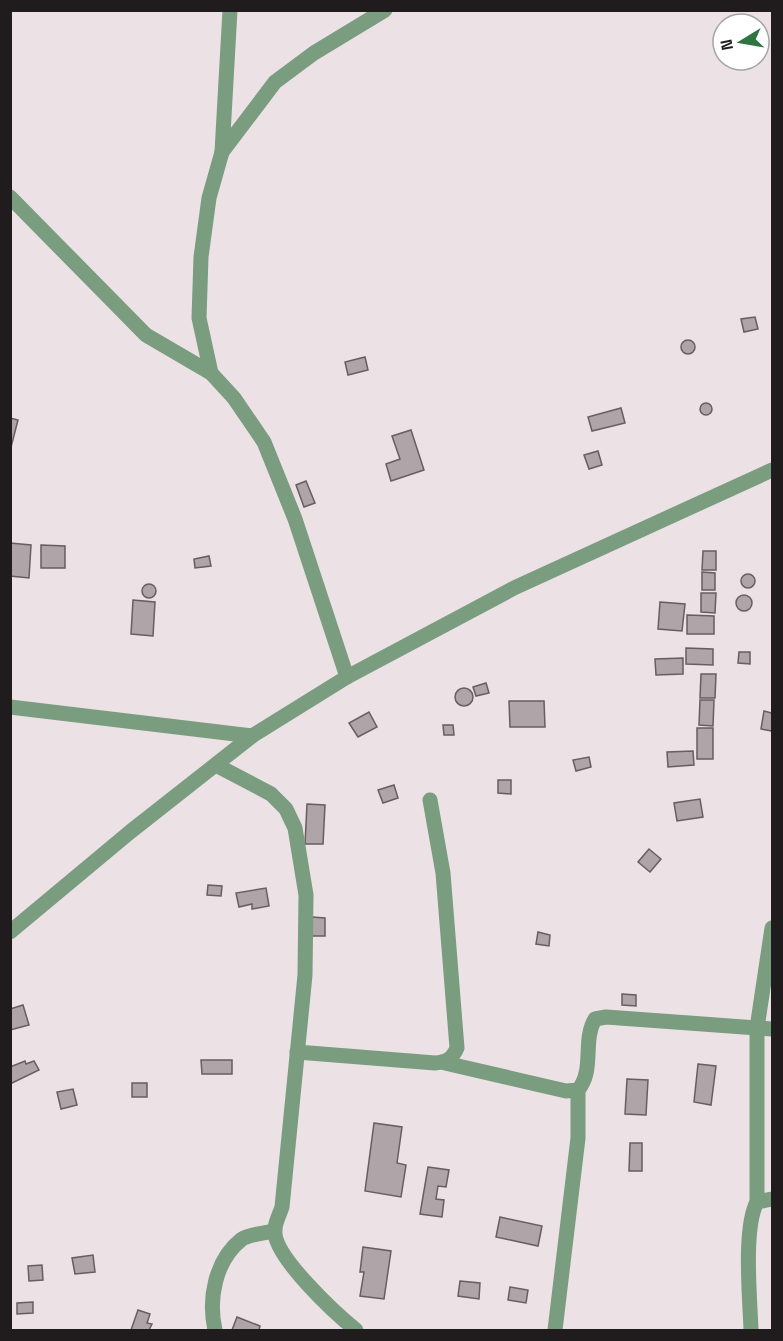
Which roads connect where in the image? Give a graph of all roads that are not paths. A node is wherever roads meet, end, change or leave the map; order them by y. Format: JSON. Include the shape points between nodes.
{"nodes":[{"id":1,"x":230,"y":10,"type":"edge"},
{"id":2,"x":385,"y":10,"type":"edge"},
{"id":3,"x":222,"y":152,"type":"junction"},
{"id":4,"x":10,"y":197,"type":"edge"},
{"id":5,"x":212,"y":373,"type":"junction"},
{"id":6,"x":772,"y":470,"type":"edge"},
{"id":7,"x":347,"y":677,"type":"junction"},
{"id":8,"x":10,"y":707,"type":"edge"},
{"id":9,"x":252,"y":736,"type":"junction"},
{"id":10,"x":216,"y":765,"type":"junction"},
{"id":11,"x":430,"y":800,"type":"dead end"},
{"id":12,"x":772,"y":928,"type":"edge"},
{"id":13,"x":10,"y":932,"type":"edge"},
{"id":14,"x":765,"y":1028,"type":"edge"},
{"id":15,"x":297,"y":1052,"type":"junction"},
{"id":16,"x":444,"y":1063,"type":"junction"},
{"id":17,"x":578,"y":1090,"type":"junction"},
{"id":18,"x":765,"y":1200,"type":"edge"},
{"id":19,"x":274,"y":1231,"type":"junction"},
{"id":20,"x":215,"y":1330,"type":"edge"},
{"id":21,"x":356,"y":1330,"type":"edge"},
{"id":22,"x":555,"y":1330,"type":"edge"},
{"id":23,"x":751,"y":1330,"type":"edge"}],
"edges":[{"from":1,"to":3,"type":"street"},
{"from":2,"to":3,"type":"street","via":[[275,82]]},
{"from":3,"to":5,"type":"street","via":[[209,198],[201,257],[199,318]]},
{"from":4,"to":5,"type":"street","via":[[146,335]]},
{"from":5,"to":7,"type":"street","via":[[264,442],[295,519]]},
{"from":6,"to":7,"type":"street","via":[[514,588]]},
{"from":7,"to":9,"type":"street"},
{"from":8,"to":9,"type":"street"},
{"from":9,"to":10,"type":"street"},
{"from":10,"to":13,"type":"street"},
{"from":10,"to":15,"type":"street","via":[[271,794],[286,809],[295,828],[306,895],[305,975]]},
{"from":11,"to":16,"type":"street","via":[[443,873],[458,1048],[453,1058]]},
{"from":12,"to":14,"type":"street"},
{"from":14,"to":17,"type":"street","via":[[595,1019],[589,1029],[586,1080]]},
{"from":14,"to":18,"type":"street"},
{"from":15,"to":16,"type":"street"},
{"from":15,"to":19,"type":"street","via":[[282,1207]]},
{"from":16,"to":17,"type":"street","via":[[566,1091]]},
{"from":17,"to":22,"type":"street","via":[[578,1138]]},
{"from":18,"to":23,"type":"street","via":[[753,1210]]},
{"from":19,"to":20,"type":"street","via":[[244,1238],[229,1254],[214,1281]]},
{"from":19,"to":21,"type":"street","via":[[279,1246],[303,1280]]}]}
